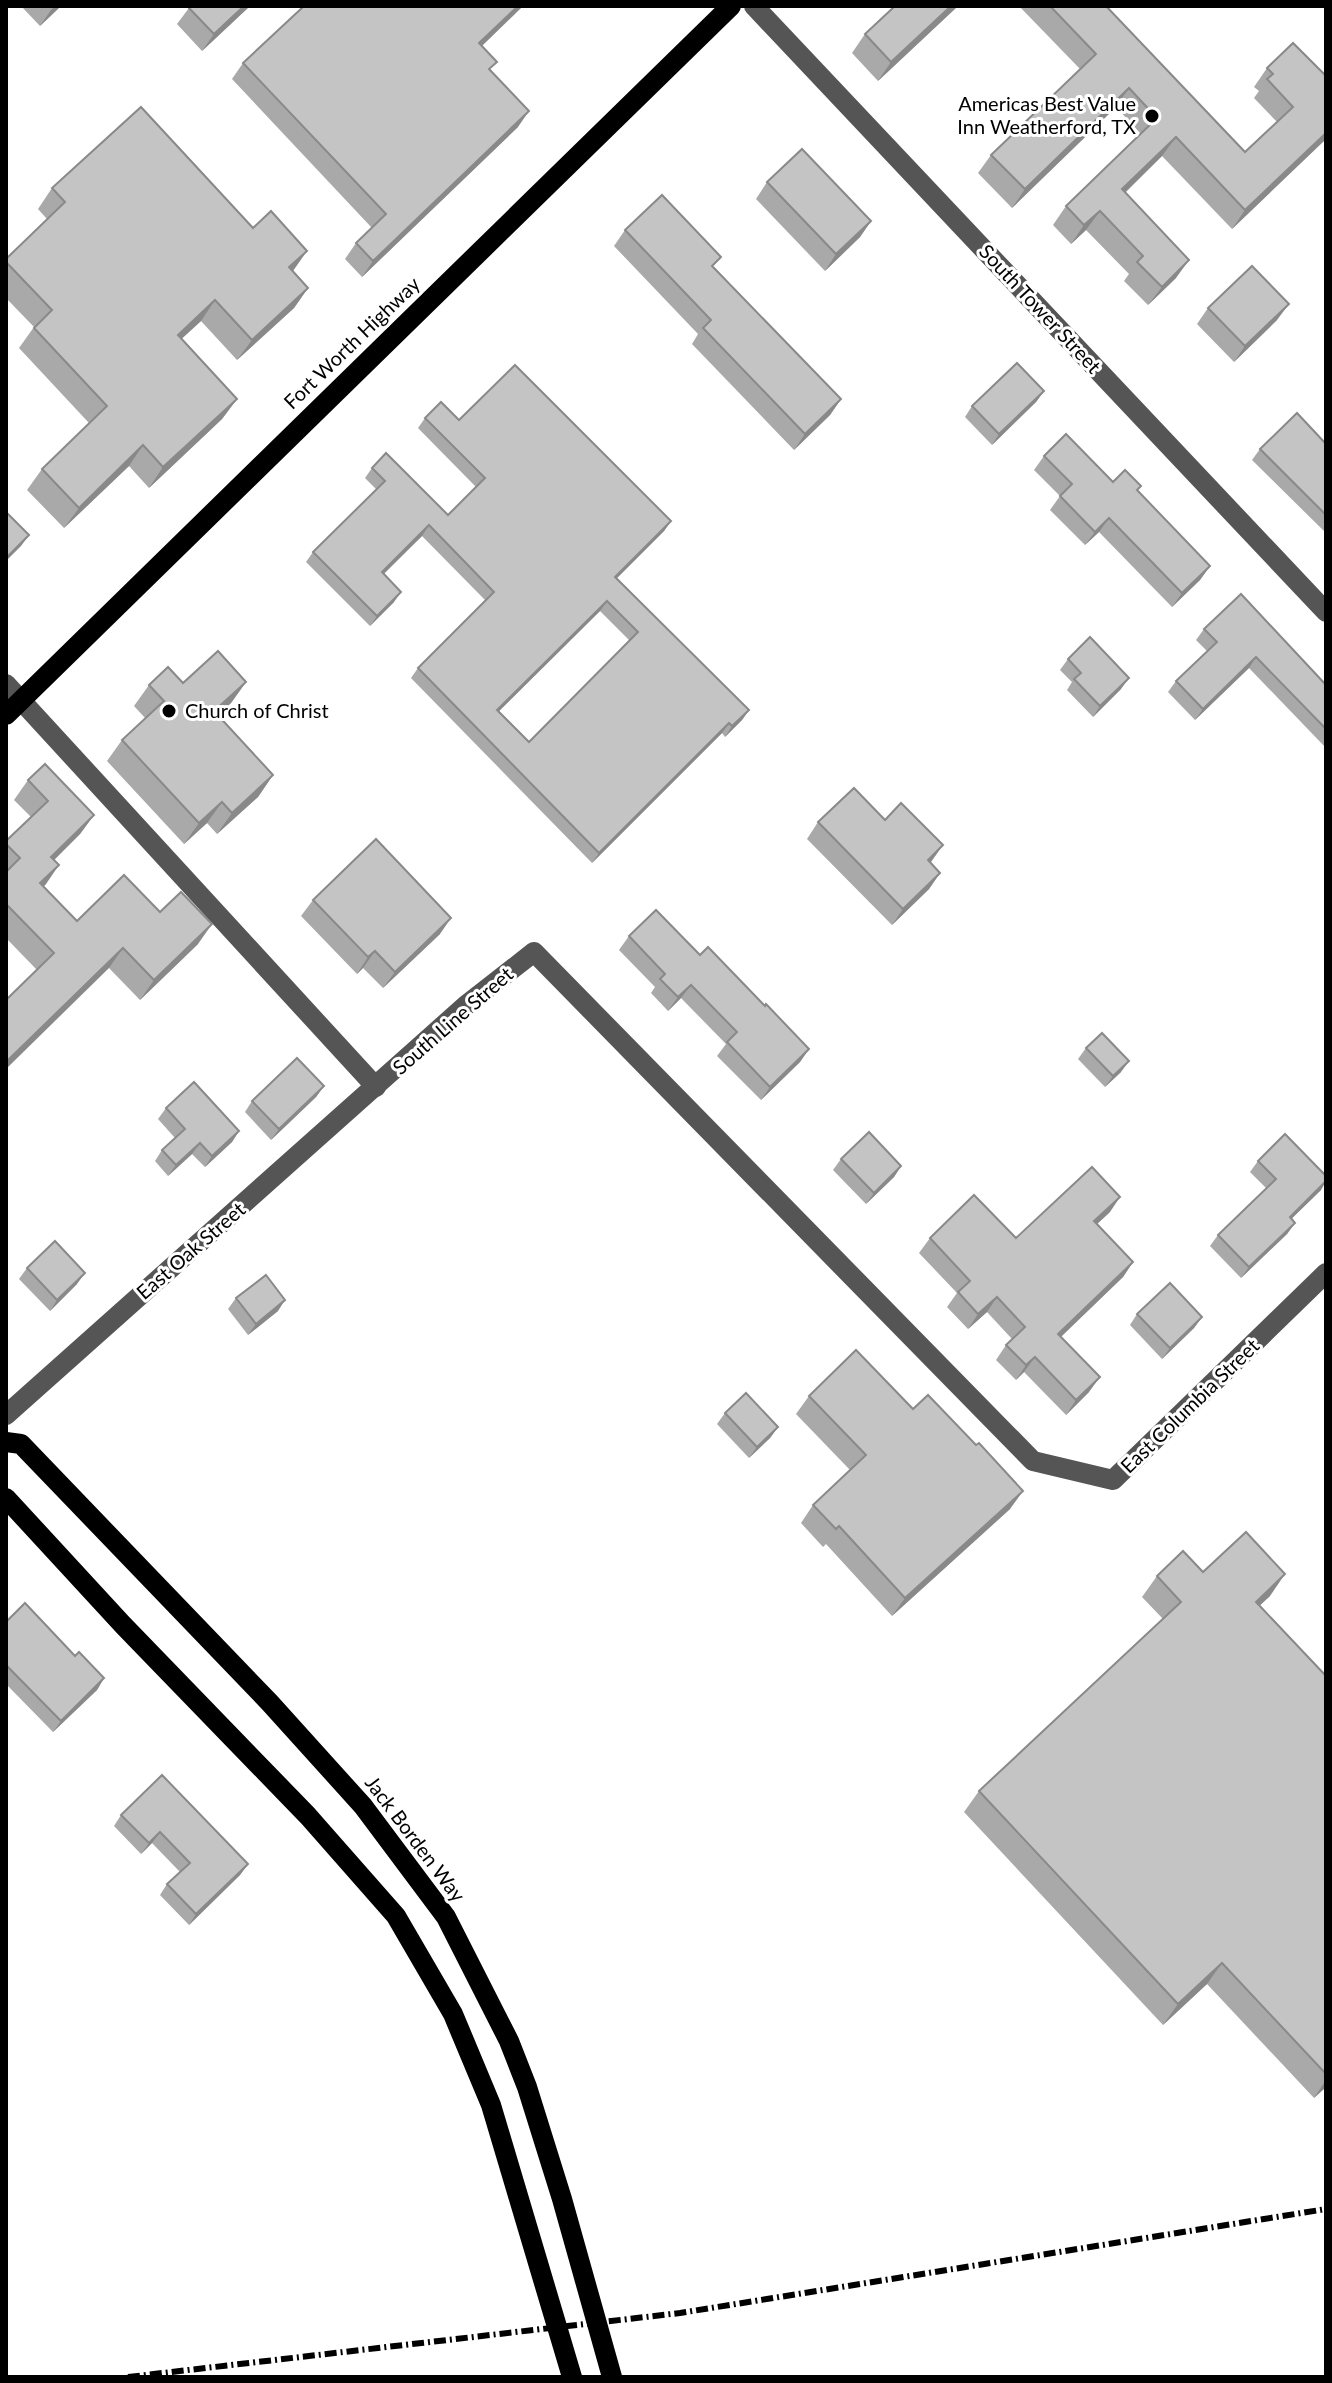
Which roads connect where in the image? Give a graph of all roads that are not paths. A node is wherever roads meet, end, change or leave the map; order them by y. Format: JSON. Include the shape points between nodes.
{"nodes":[{"id":1,"x":731,"y":6,"type":"edge"},
{"id":2,"x":754,"y":6,"type":"edge"},
{"id":3,"x":1326,"y":612,"type":"edge"},
{"id":4,"x":6,"y":684,"type":"edge"},
{"id":5,"x":22,"y":700,"type":"junction"},
{"id":6,"x":6,"y":715,"type":"edge"},
{"id":7,"x":376,"y":1087,"type":"junction"},
{"id":8,"x":1326,"y":1273,"type":"edge"},
{"id":9,"x":6,"y":1415,"type":"edge"},
{"id":10,"x":6,"y":1442,"type":"edge"},
{"id":11,"x":1033,"y":1461,"type":"joint"},
{"id":12,"x":6,"y":1498,"type":"edge"},
{"id":13,"x":572,"y":2377,"type":"edge"},
{"id":14,"x":612,"y":2377,"type":"edge"}],
"edges":[{"from":1,"to":5,"type":"main road","name":"Fort Worth Highway"},
{"from":2,"to":3,"type":"street","name":"South Tower Street"},
{"from":4,"to":5,"type":"street","name":"South Line Street"},
{"from":5,"to":6,"type":"main road","name":"Fort Worth Highway"},
{"from":5,"to":7,"type":"street","name":"South Line Street"},
{"from":7,"to":9,"type":"street","name":"East Oak Street"},
{"from":7,"to":11,"type":"street","name":"South Line Street","via":[[534,952]]},
{"from":8,"to":11,"type":"street","name":"East Columbia Street","via":[[1113,1480]]},
{"from":10,"to":14,"type":"main road","name":"Jack Borden Way","via":[[21,1444],[270,1703],[363,1806],[446,1917],[527,2087]]},
{"from":12,"to":13,"type":"main road","via":[[396,1916],[453,2014],[491,2105]]}]}
